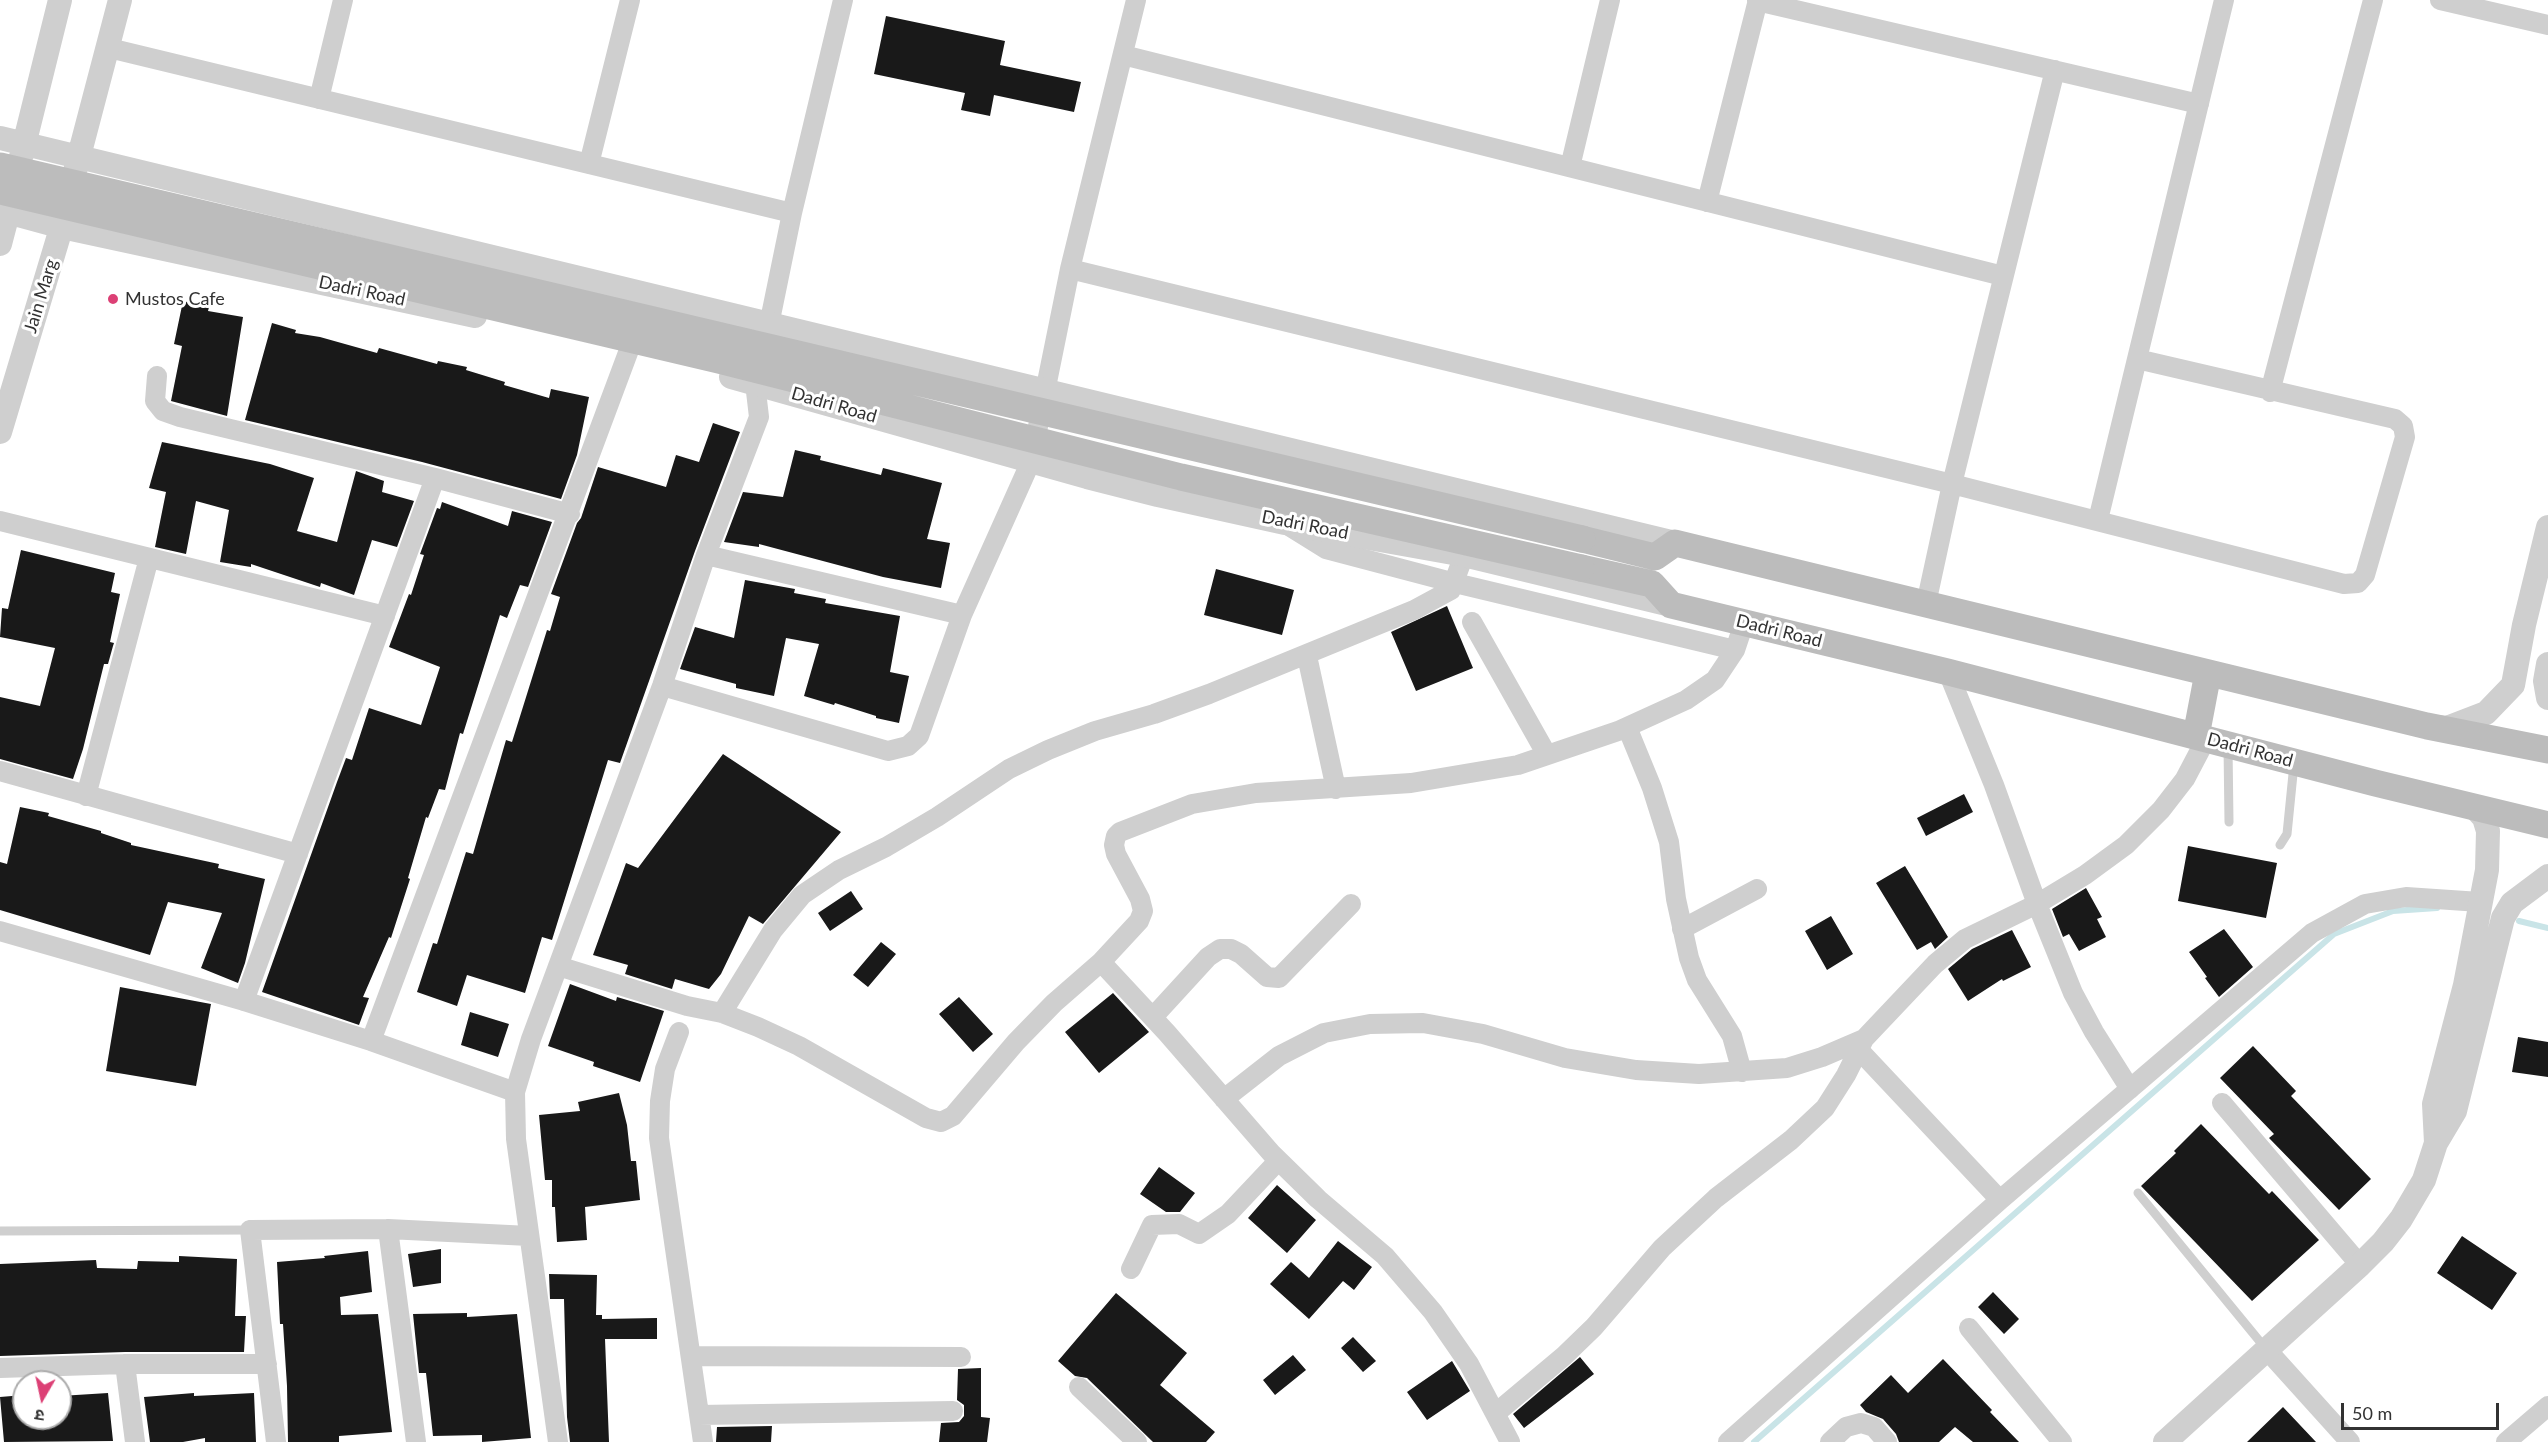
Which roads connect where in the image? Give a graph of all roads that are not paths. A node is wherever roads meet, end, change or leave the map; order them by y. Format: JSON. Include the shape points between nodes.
{"nodes":[{"id":1,"x":60,"y":0,"type":"edge"},
{"id":2,"x":120,"y":0,"type":"edge"},
{"id":3,"x":343,"y":0,"type":"edge"},
{"id":4,"x":630,"y":0,"type":"edge"},
{"id":5,"x":843,"y":0,"type":"edge"},
{"id":6,"x":1136,"y":0,"type":"edge"},
{"id":7,"x":1610,"y":0,"type":"edge"},
{"id":8,"x":1757,"y":0,"type":"edge"},
{"id":9,"x":2224,"y":0,"type":"edge"},
{"id":10,"x":2373,"y":0,"type":"edge"},
{"id":11,"x":2440,"y":0,"type":"edge"},
{"id":12,"x":2548,"y":25,"type":"edge"},
{"id":13,"x":109,"y":48,"type":"junction"},
{"id":14,"x":1123,"y":55,"type":"junction"},
{"id":15,"x":2055,"y":70,"type":"junction"},
{"id":16,"x":319,"y":99,"type":"junction"},
{"id":17,"x":2199,"y":104,"type":"junction"},
{"id":18,"x":0,"y":138,"type":"edge"},
{"id":19,"x":24,"y":145,"type":"junction"},
{"id":20,"x":78,"y":159,"type":"junction"},
{"id":21,"x":589,"y":164,"type":"junction"},
{"id":22,"x":0,"y":166,"type":"edge"},
{"id":23,"x":1570,"y":167,"type":"junction"},
{"id":24,"x":1707,"y":202,"type":"junction"},
{"id":25,"x":263,"y":204,"type":"junction"},
{"id":26,"x":3,"y":205,"type":"edge"},
{"id":27,"x":792,"y":213,"type":"junction"},
{"id":28,"x":62,"y":227,"type":"junction"},
{"id":29,"x":0,"y":244,"type":"edge"},
{"id":30,"x":244,"y":265,"type":"junction"},
{"id":31,"x":1070,"y":269,"type":"junction"},
{"id":32,"x":2003,"y":276,"type":"junction"},
{"id":33,"x":768,"y":326,"type":"junction"},
{"id":34,"x":629,"y":350,"type":"junction"},
{"id":35,"x":2137,"y":359,"type":"junction"},
{"id":36,"x":157,"y":376,"type":"dead end"},
{"id":37,"x":755,"y":383,"type":"junction"},
{"id":38,"x":1044,"y":392,"type":"junction"},
{"id":39,"x":2270,"y":392,"type":"junction"},
{"id":40,"x":0,"y":432,"type":"edge"},
{"id":41,"x":1228,"y":435,"type":"junction"},
{"id":42,"x":1031,"y":461,"type":"junction"},
{"id":43,"x":435,"y":478,"type":"junction"},
{"id":44,"x":1952,"y":484,"type":"junction"},
{"id":45,"x":1217,"y":507,"type":"junction"},
{"id":46,"x":570,"y":514,"type":"junction"},
{"id":47,"x":2098,"y":520,"type":"junction"},
{"id":48,"x":0,"y":521,"type":"edge"},
{"id":49,"x":1285,"y":523,"type":"junction"},
{"id":50,"x":2548,"y":527,"type":"edge"},
{"id":51,"x":1675,"y":543,"type":"junction"},
{"id":52,"x":706,"y":555,"type":"junction"},
{"id":53,"x":1464,"y":555,"type":"junction"},
{"id":54,"x":149,"y":558,"type":"junction"},
{"id":55,"x":1455,"y":584,"type":"junction"},
{"id":56,"x":1926,"y":604,"type":"junction"},
{"id":57,"x":1671,"y":605,"type":"junction"},
{"id":58,"x":962,"y":615,"type":"junction"},
{"id":59,"x":385,"y":616,"type":"junction"},
{"id":60,"x":1472,"y":622,"type":"dead end"},
{"id":61,"x":1744,"y":623,"type":"junction"},
{"id":62,"x":1735,"y":650,"type":"junction"},
{"id":63,"x":1307,"y":656,"type":"junction"},
{"id":64,"x":2548,"y":664,"type":"edge"},
{"id":65,"x":1948,"y":672,"type":"junction"},
{"id":66,"x":2208,"y":673,"type":"junction"},
{"id":67,"x":662,"y":686,"type":"junction"},
{"id":68,"x":2548,"y":698,"type":"edge"},
{"id":69,"x":2427,"y":726,"type":"junction"},
{"id":70,"x":1627,"y":727,"type":"junction"},
{"id":71,"x":2210,"y":740,"type":"junction"},
{"id":72,"x":2548,"y":750,"type":"edge"},
{"id":73,"x":1547,"y":755,"type":"junction"},
{"id":74,"x":2294,"y":762,"type":"junction"},
{"id":75,"x":0,"y":771,"type":"edge"},
{"id":76,"x":1336,"y":789,"type":"junction"},
{"id":77,"x":86,"y":795,"type":"junction"},
{"id":78,"x":2473,"y":806,"type":"junction"},
{"id":79,"x":2229,"y":822,"type":"dead end"},
{"id":80,"x":2548,"y":825,"type":"edge"},
{"id":81,"x":2280,"y":845,"type":"dead end"},
{"id":82,"x":298,"y":854,"type":"junction"},
{"id":83,"x":2548,"y":876,"type":"edge"},
{"id":84,"x":1757,"y":889,"type":"dead end"},
{"id":85,"x":2480,"y":902,"type":"junction"},
{"id":86,"x":1351,"y":904,"type":"dead end"},
{"id":87,"x":2037,"y":904,"type":"junction"},
{"id":88,"x":1682,"y":929,"type":"junction"},
{"id":89,"x":0,"y":931,"type":"edge"},
{"id":90,"x":1101,"y":962,"type":"junction"},
{"id":91,"x":558,"y":966,"type":"junction"},
{"id":92,"x":244,"y":1001,"type":"junction"},
{"id":93,"x":722,"y":1013,"type":"junction"},
{"id":94,"x":1153,"y":1017,"type":"junction"},
{"id":95,"x":679,"y":1032,"type":"dead end"},
{"id":96,"x":371,"y":1041,"type":"junction"},
{"id":97,"x":1862,"y":1044,"type":"junction"},
{"id":98,"x":1742,"y":1072,"type":"junction"},
{"id":99,"x":2130,"y":1089,"type":"junction"},
{"id":100,"x":515,"y":1092,"type":"junction"},
{"id":101,"x":1224,"y":1099,"type":"junction"},
{"id":102,"x":2223,"y":1102,"type":"dead end"},
{"id":103,"x":2436,"y":1143,"type":"junction"},
{"id":104,"x":1278,"y":1161,"type":"junction"},
{"id":105,"x":2138,"y":1193,"type":"dead end"},
{"id":106,"x":2000,"y":1200,"type":"junction"},
{"id":107,"x":388,"y":1229,"type":"junction"},
{"id":108,"x":250,"y":1230,"type":"junction"},
{"id":109,"x":0,"y":1231,"type":"edge"},
{"id":110,"x":529,"y":1236,"type":"junction"},
{"id":111,"x":2360,"y":1265,"type":"junction"},
{"id":112,"x":1131,"y":1269,"type":"dead end"},
{"id":113,"x":1969,"y":1328,"type":"dead end"},
{"id":114,"x":2267,"y":1350,"type":"junction"},
{"id":115,"x":692,"y":1356,"type":"junction"},
{"id":116,"x":961,"y":1358,"type":"dead end"},
{"id":117,"x":125,"y":1364,"type":"junction"},
{"id":118,"x":267,"y":1364,"type":"junction"},
{"id":119,"x":0,"y":1368,"type":"edge"},
{"id":120,"x":1079,"y":1388,"type":"dead end"},
{"id":121,"x":2548,"y":1406,"type":"edge"},
{"id":122,"x":953,"y":1411,"type":"dead end"},
{"id":123,"x":699,"y":1415,"type":"junction"},
{"id":124,"x":1500,"y":1432,"type":"edge"},
{"id":125,"x":135,"y":1442,"type":"edge"},
{"id":126,"x":276,"y":1442,"type":"edge"},
{"id":127,"x":416,"y":1442,"type":"edge"},
{"id":128,"x":558,"y":1442,"type":"edge"},
{"id":129,"x":703,"y":1442,"type":"edge"},
{"id":130,"x":1137,"y":1442,"type":"edge"},
{"id":131,"x":1728,"y":1442,"type":"edge"},
{"id":132,"x":1830,"y":1442,"type":"edge"},
{"id":133,"x":1887,"y":1442,"type":"edge"},
{"id":134,"x":2062,"y":1442,"type":"edge"},
{"id":135,"x":2165,"y":1442,"type":"edge"},
{"id":136,"x":2350,"y":1442,"type":"edge"},
{"id":137,"x":2506,"y":1442,"type":"edge"}],
"edges":[{"from":1,"to":19,"type":"street"},
{"from":2,"to":13,"type":"street","name":"Jain Marg"},
{"from":3,"to":16,"type":"street"},
{"from":4,"to":21,"type":"street"},
{"from":5,"to":27,"type":"street"},
{"from":6,"to":14,"type":"street"},
{"from":7,"to":23,"type":"street"},
{"from":8,"to":15,"type":"street"},
{"from":8,"to":24,"type":"street"},
{"from":9,"to":17,"type":"street"},
{"from":10,"to":39,"type":"street"},
{"from":11,"to":12,"type":"street"},
{"from":13,"to":16,"type":"street"},
{"from":13,"to":20,"type":"street","name":"Jain Marg"},
{"from":14,"to":23,"type":"street"},
{"from":14,"to":31,"type":"street"},
{"from":15,"to":17,"type":"street"},
{"from":15,"to":32,"type":"street"},
{"from":16,"to":21,"type":"street"},
{"from":17,"to":35,"type":"street"},
{"from":18,"to":19,"type":"street"},
{"from":19,"to":20,"type":"street"},
{"from":19,"to":26,"type":"street"},
{"from":20,"to":25,"type":"street"},
{"from":20,"to":28,"type":"street","name":"Jain Marg"},
{"from":21,"to":27,"type":"street"},
{"from":22,"to":51,"type":"main road","bridge":true,"via":[[1655,557]]},
{"from":23,"to":24,"type":"street"},
{"from":24,"to":32,"type":"street"},
{"from":25,"to":30,"type":"street"},
{"from":25,"to":33,"type":"street"},
{"from":26,"to":28,"type":"street","name":"Dadri Road"},
{"from":26,"to":29,"type":"street"},
{"from":26,"to":57,"type":"main road","bridge":true,"via":[[719,360],[1181,477],[1652,584]]},
{"from":27,"to":33,"type":"street"},
{"from":28,"to":30,"type":"street","name":"Dadri Road"},
{"from":28,"to":40,"type":"street","name":"Jain Marg"},
{"from":30,"to":34,"type":"street","name":"Dadri Road"},
{"from":31,"to":38,"type":"street"},
{"from":31,"to":44,"type":"street"},
{"from":32,"to":44,"type":"street"},
{"from":33,"to":38,"type":"street"},
{"from":34,"to":37,"type":"street","name":"Dadri Road"},
{"from":34,"to":46,"type":"street"},
{"from":35,"to":39,"type":"street"},
{"from":35,"to":47,"type":"street"},
{"from":36,"to":43,"type":"street","via":[[155,401],[164,411],[180,417]]},
{"from":37,"to":42,"type":"street","name":"Dadri Road"},
{"from":37,"to":52,"type":"street","via":[[759,417]]},
{"from":38,"to":41,"type":"street"},
{"from":38,"to":42,"type":"street"},
{"from":39,"to":47,"type":"street","via":[[2395,419],[2403,426],[2405,436],[2366,574],[2358,582],[2344,584]]},
{"from":41,"to":45,"type":"street"},
{"from":41,"to":51,"type":"street"},
{"from":42,"to":45,"type":"street","name":"Dadri Road"},
{"from":42,"to":58,"type":"street"},
{"from":43,"to":46,"type":"street"},
{"from":43,"to":59,"type":"street"},
{"from":44,"to":47,"type":"street"},
{"from":44,"to":56,"type":"street"},
{"from":45,"to":49,"type":"street","name":"Dadri Road"},
{"from":46,"to":96,"type":"street"},
{"from":48,"to":54,"type":"street"},
{"from":49,"to":53,"type":"street","name":"Dadri Road"},
{"from":49,"to":55,"type":"street","via":[[1326,549]]},
{"from":50,"to":69,"type":"street","via":[[2513,685],[2486,713],[2446,728]]},
{"from":51,"to":56,"type":"main road"},
{"from":52,"to":58,"type":"street"},
{"from":52,"to":67,"type":"street"},
{"from":53,"to":55,"type":"street"},
{"from":53,"to":57,"type":"street","name":"Dadri Road"},
{"from":54,"to":59,"type":"street"},
{"from":54,"to":77,"type":"street"},
{"from":55,"to":62,"type":"street"},
{"from":55,"to":63,"type":"street","via":[[1445,595]]},
{"from":56,"to":66,"type":"main road"},
{"from":57,"to":61,"type":"main road","name":"Dadri Road"},
{"from":58,"to":67,"type":"street","via":[[919,736],[908,746],[888,751]]},
{"from":59,"to":82,"type":"street"},
{"from":60,"to":73,"type":"street"},
{"from":61,"to":62,"type":"street"},
{"from":61,"to":65,"type":"main road","name":"Dadri Road"},
{"from":62,"to":70,"type":"street","via":[[1715,680],[1686,700]]},
{"from":63,"to":76,"type":"street"},
{"from":63,"to":93,"type":"street","via":[[1048,750],[1010,768],[886,847],[839,870],[802,895],[772,930]]},
{"from":64,"to":68,"type":"street"},
{"from":65,"to":71,"type":"main road","name":"Dadri Road"},
{"from":65,"to":87,"type":"street"},
{"from":66,"to":69,"type":"main road"},
{"from":66,"to":71,"type":"main road"},
{"from":67,"to":91,"type":"street"},
{"from":69,"to":72,"type":"main road"},
{"from":70,"to":73,"type":"street"},
{"from":70,"to":88,"type":"street","via":[[1669,842]]},
{"from":71,"to":74,"type":"main road","name":"Dadri Road"},
{"from":71,"to":79,"type":"lane"},
{"from":71,"to":87,"type":"street","via":[[2161,810],[2126,845]]},
{"from":73,"to":76,"type":"street","via":[[1518,765],[1411,783]]},
{"from":74,"to":78,"type":"main road","name":"Dadri Road"},
{"from":74,"to":81,"type":"lane","via":[[2287,834]]},
{"from":75,"to":77,"type":"street"},
{"from":76,"to":90,"type":"street","via":[[1256,793],[1192,804],[1120,832],[1114,845],[1116,854],[1143,911],[1139,921]]},
{"from":77,"to":82,"type":"street"},
{"from":78,"to":80,"type":"main road","name":"Dadri Road"},
{"from":78,"to":85,"type":"street","via":[[2484,818],[2488,831],[2487,870]]},
{"from":82,"to":92,"type":"street"},
{"from":83,"to":103,"type":"street","via":[[2512,903],[2503,918],[2456,1111]]},
{"from":84,"to":88,"type":"street"},
{"from":85,"to":99,"type":"street","via":[[2406,897],[2365,904],[2312,933]]},
{"from":85,"to":103,"type":"street","via":[[2434,1104]]},
{"from":86,"to":94,"type":"street","via":[[1279,978],[1267,977],[1231,949],[1220,949]]},
{"from":87,"to":97,"type":"street","via":[[1965,939],[1935,964]]},
{"from":87,"to":99,"type":"street","via":[[2073,993]]},
{"from":88,"to":98,"type":"street","via":[[1697,980],[1732,1036]]},
{"from":89,"to":92,"type":"street"},
{"from":90,"to":93,"type":"street","via":[[1016,1042],[953,1116],[941,1122],[926,1118],[799,1046]]},
{"from":90,"to":94,"type":"street"},
{"from":91,"to":93,"type":"street"},
{"from":91,"to":100,"type":"street"},
{"from":92,"to":96,"type":"street"},
{"from":94,"to":101,"type":"street"},
{"from":95,"to":115,"type":"street","via":[[665,1069],[659,1138]]},
{"from":96,"to":100,"type":"street"},
{"from":97,"to":98,"type":"street","via":[[1787,1068]]},
{"from":97,"to":106,"type":"street"},
{"from":97,"to":124,"type":"street","via":[[1825,1108],[1662,1248]]},
{"from":98,"to":101,"type":"street","via":[[1636,1070],[1565,1058],[1483,1034],[1433,1025],[1370,1024],[1324,1034],[1279,1056]]},
{"from":99,"to":106,"type":"street"},
{"from":100,"to":110,"type":"street","via":[[516,1139]]},
{"from":101,"to":104,"type":"street"},
{"from":102,"to":111,"type":"street"},
{"from":103,"to":111,"type":"street","via":[[2414,1200],[2384,1242]]},
{"from":104,"to":112,"type":"street","via":[[1228,1214],[1199,1234],[1179,1224],[1152,1226]]},
{"from":104,"to":124,"type":"street","via":[[1385,1256],[1433,1312],[1469,1364]]},
{"from":105,"to":114,"type":"lane"},
{"from":106,"to":131,"type":"street"},
{"from":107,"to":108,"type":"street"},
{"from":107,"to":110,"type":"street"},
{"from":107,"to":127,"type":"street"},
{"from":108,"to":109,"type":"lane"},
{"from":108,"to":118,"type":"street"},
{"from":110,"to":128,"type":"street"},
{"from":111,"to":114,"type":"street"},
{"from":113,"to":134,"type":"street"},
{"from":114,"to":135,"type":"street"},
{"from":114,"to":136,"type":"street"},
{"from":115,"to":116,"type":"street"},
{"from":115,"to":123,"type":"street"},
{"from":117,"to":118,"type":"street"},
{"from":117,"to":119,"type":"street"},
{"from":117,"to":125,"type":"street"},
{"from":118,"to":126,"type":"street"},
{"from":120,"to":130,"type":"street"},
{"from":121,"to":137,"type":"street"},
{"from":122,"to":123,"type":"street"},
{"from":123,"to":129,"type":"street"},
{"from":132,"to":133,"type":"street","via":[[1846,1427],[1861,1423],[1874,1427]]}]}
